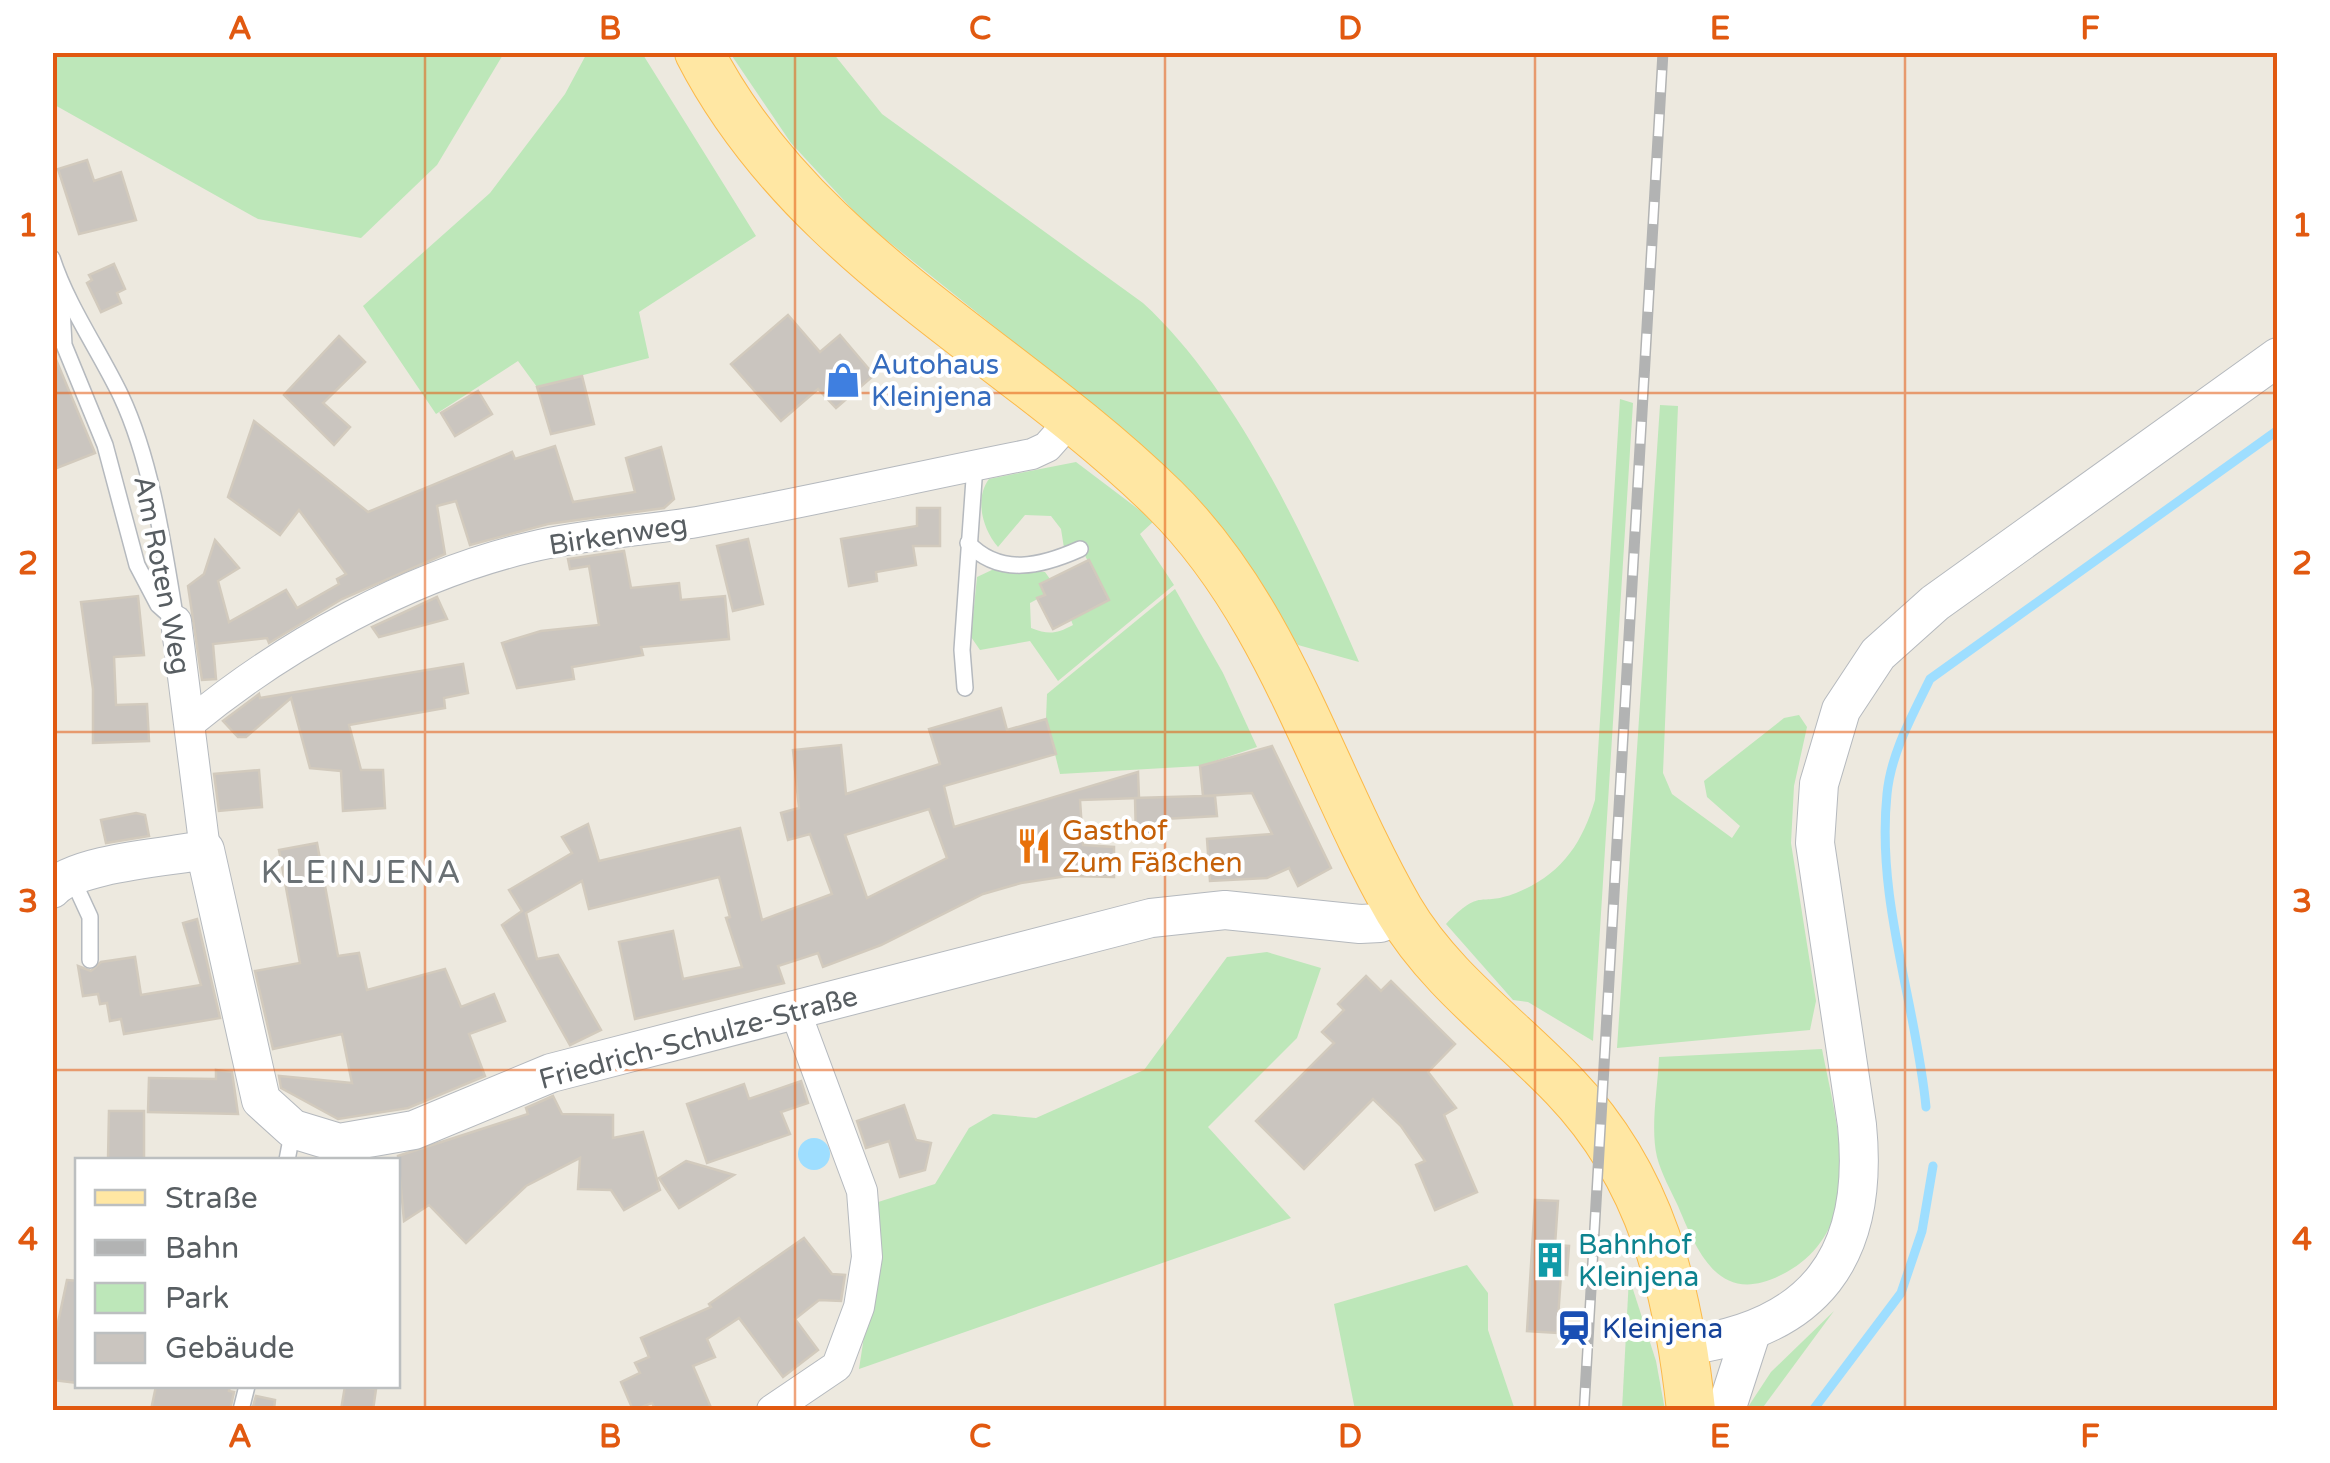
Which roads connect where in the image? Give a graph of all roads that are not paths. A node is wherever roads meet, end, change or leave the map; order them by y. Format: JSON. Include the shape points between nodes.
{"nodes":[{"id":1,"x":699,"y":52,"type":"edge"},
{"id":2,"x":52,"y":258,"type":"edge"},
{"id":3,"x":60,"y":283,"type":"junction"},
{"id":4,"x":2278,"y":358,"type":"edge"},
{"id":5,"x":1072,"y":420,"type":"junction"},
{"id":6,"x":974,"y":466,"type":"junction"},
{"id":7,"x":968,"y":543,"type":"junction"},
{"id":8,"x":1080,"y":549,"type":"dead end"},
{"id":9,"x":176,"y":621,"type":"junction"},
{"id":10,"x":965,"y":688,"type":"dead end"},
{"id":11,"x":190,"y":723,"type":"junction"},
{"id":12,"x":204,"y":850,"type":"junction"},
{"id":13,"x":59,"y":881,"type":"edge"},
{"id":14,"x":1401,"y":914,"type":"junction"},
{"id":15,"x":90,"y":960,"type":"dead end"},
{"id":16,"x":794,"y":1008,"type":"junction"},
{"id":17,"x":290,"y":1145,"type":"edge"},
{"id":18,"x":1751,"y":1333,"type":"junction"},
{"id":19,"x":1683,"y":1346,"type":"junction"},
{"id":20,"x":772,"y":1410,"type":"edge"},
{"id":21,"x":1691,"y":1410,"type":"edge"},
{"id":22,"x":1726,"y":1410,"type":"edge"}],
"edges":[{"from":1,"to":5,"type":"main road","via":[[762,152],[812,208]]},
{"from":2,"to":3,"type":"lane","name":"Am Roten Weg"},
{"from":3,"to":9,"type":"lane","name":"Am Roten Weg","via":[[123,400],[159,522]]},
{"from":3,"to":9,"type":"lane","via":[[64,344],[105,445],[137,565],[158,605]]},
{"from":4,"to":18,"type":"street","via":[[1935,604],[1878,654],[1841,710],[1819,784],[1816,844],[1857,1125],[1860,1192],[1835,1266],[1814,1291]]},
{"from":5,"to":6,"type":"street","name":"Birkenweg","via":[[1047,447]]},
{"from":5,"to":14,"type":"main road","via":[[1163,498],[1218,562],[1278,662]]},
{"from":6,"to":7,"type":"lane"},
{"from":6,"to":11,"type":"street","name":"Birkenweg","via":[[697,522],[531,547],[474,565],[301,641]]},
{"from":7,"to":8,"type":"lane","via":[[982,558],[1018,566],[1046,564]]},
{"from":7,"to":10,"type":"lane"},
{"from":9,"to":11,"type":"street","name":"Am Roten Weg"},
{"from":11,"to":12,"type":"street","name":"Am Roten Weg"},
{"from":12,"to":13,"type":"street"},
{"from":12,"to":17,"type":"street","name":"Friedrich-Schulze-Straße","via":[[260,1100]]},
{"from":13,"to":15,"type":"lane","via":[[90,917]]},
{"from":14,"to":16,"type":"street","name":"Friedrich-Schulze-Straße","via":[[1360,924],[1275,912],[1189,911]]},
{"from":14,"to":19,"type":"main road","via":[[1458,983],[1565,1087],[1617,1152],[1662,1246]]},
{"from":16,"to":17,"type":"street","name":"Friedrich-Schulze-Straße","via":[[552,1073],[414,1130]]},
{"from":16,"to":20,"type":"street","via":[[862,1192],[867,1257],[860,1307],[837,1366]]},
{"from":18,"to":19,"type":"street"},
{"from":18,"to":22,"type":"street"},
{"from":19,"to":21,"type":"main road"}]}
